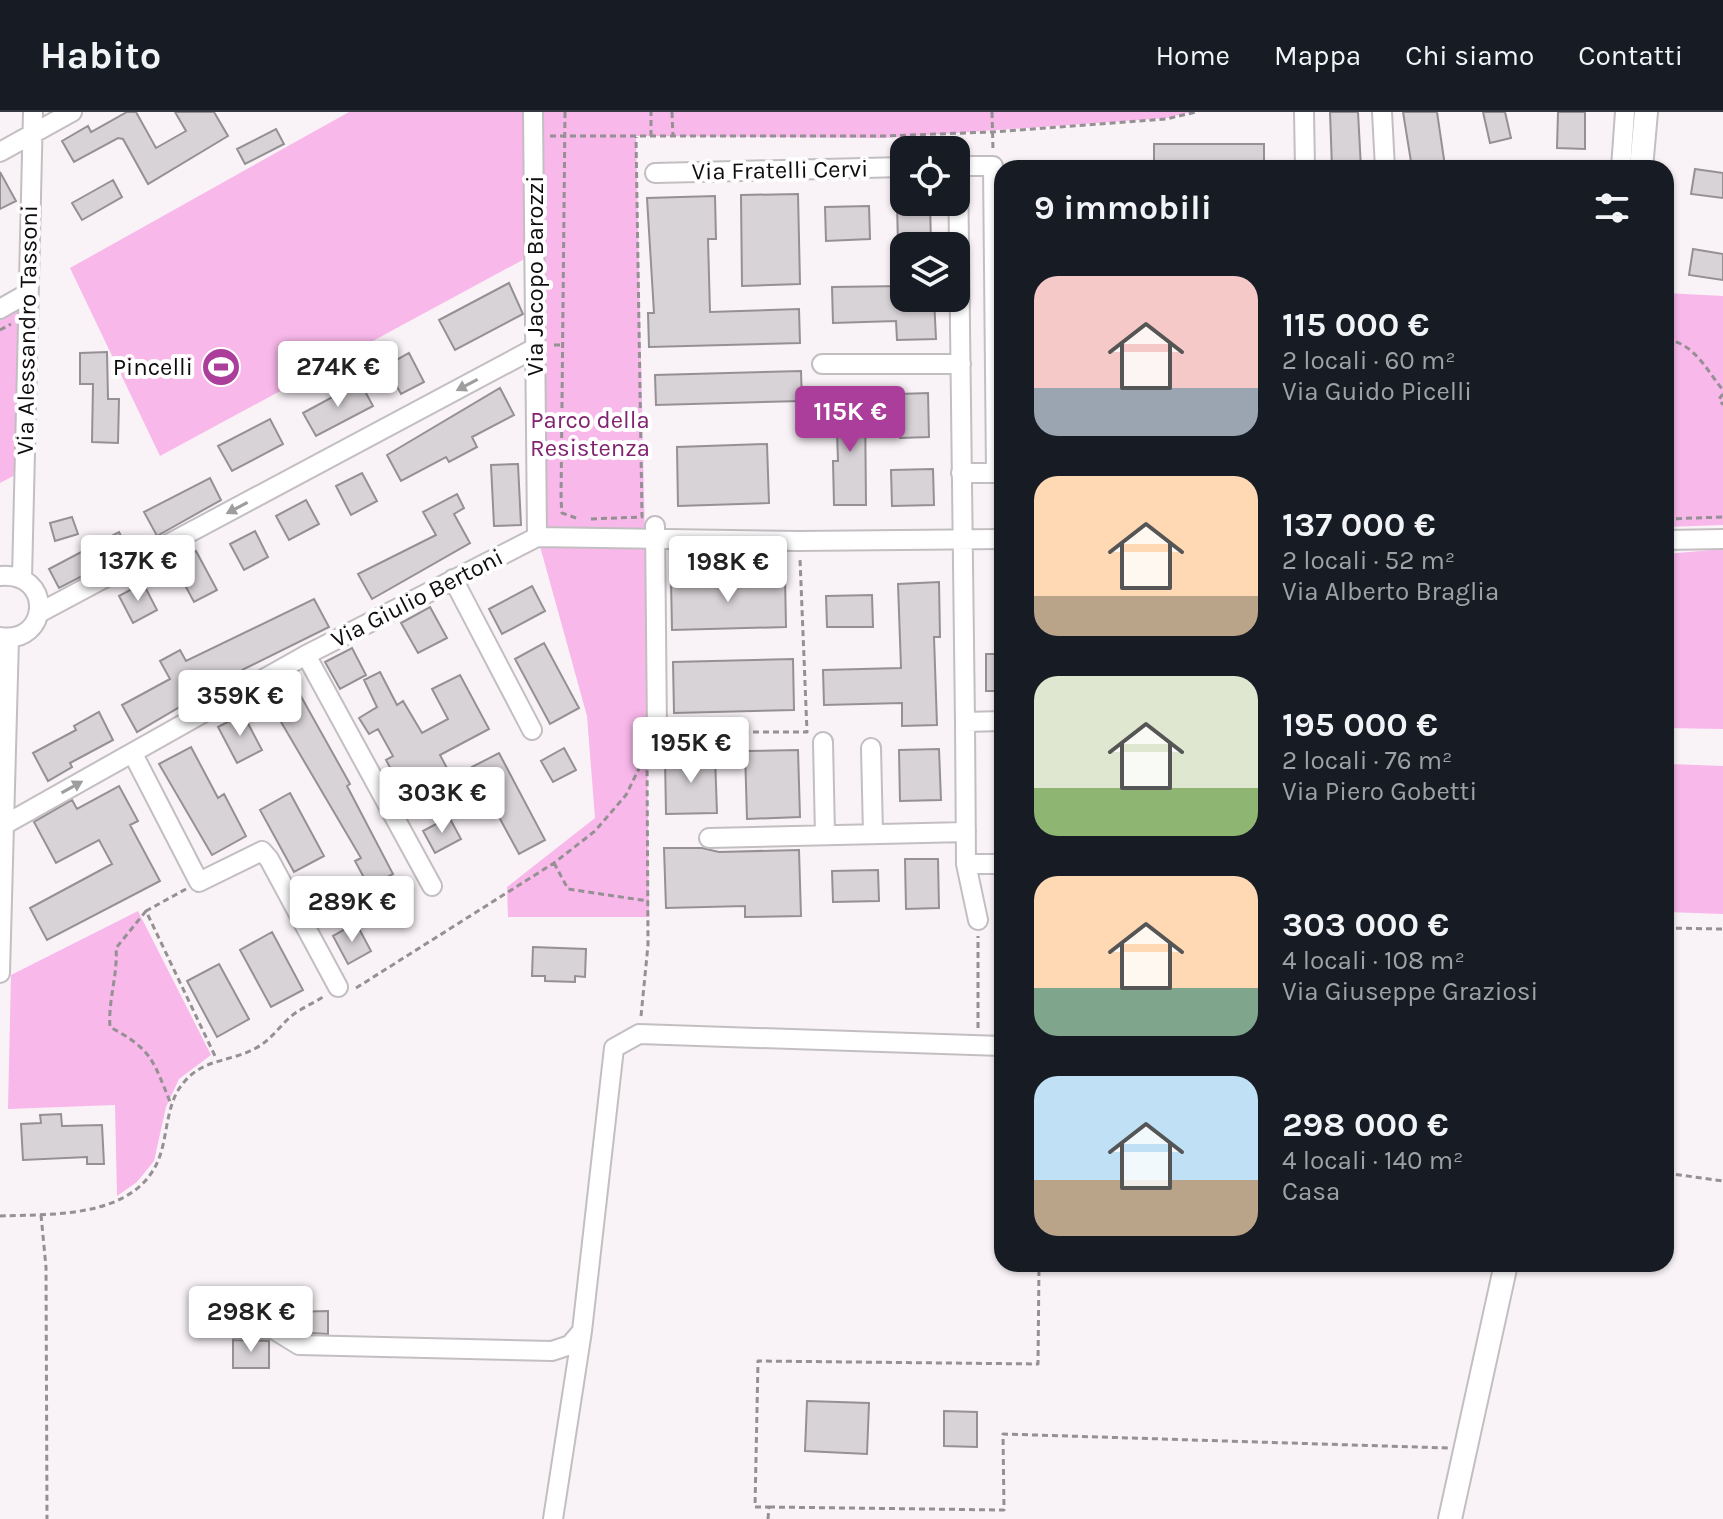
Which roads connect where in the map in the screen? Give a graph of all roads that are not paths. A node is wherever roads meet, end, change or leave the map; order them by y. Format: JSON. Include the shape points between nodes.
{"nodes":[{"id":1,"x":33,"y":112,"type":"edge"},
{"id":2,"x":72,"y":112,"type":"edge"},
{"id":3,"x":533,"y":112,"type":"edge"},
{"id":4,"x":1304,"y":112,"type":"edge"},
{"id":5,"x":1382,"y":112,"type":"edge"},
{"id":6,"x":1625,"y":112,"type":"edge"},
{"id":7,"x":1646,"y":112,"type":"edge"},
{"id":8,"x":32,"y":133,"type":"junction"},
{"id":9,"x":0,"y":152,"type":"edge"},
{"id":10,"x":1636,"y":153,"type":"edge"},
{"id":11,"x":1305,"y":160,"type":"edge"},
{"id":12,"x":1385,"y":160,"type":"edge"},
{"id":13,"x":970,"y":166,"type":"edge"},
{"id":14,"x":890,"y":167,"type":"edge"},
{"id":15,"x":655,"y":173,"type":"dead end"},
{"id":16,"x":994,"y":212,"type":"edge"},
{"id":17,"x":958,"y":216,"type":"edge"},
{"id":18,"x":28,"y":293,"type":"junction"},
{"id":19,"x":0,"y":309,"type":"edge"},
{"id":20,"x":535,"y":348,"type":"junction"},
{"id":21,"x":822,"y":364,"type":"dead end"},
{"id":22,"x":961,"y":364,"type":"junction"},
{"id":23,"x":961,"y":473,"type":"junction"},
{"id":24,"x":994,"y":473,"type":"edge"},
{"id":25,"x":655,"y":533,"type":"junction"},
{"id":26,"x":537,"y":537,"type":"junction"},
{"id":27,"x":961,"y":539,"type":"junction"},
{"id":28,"x":994,"y":539,"type":"edge"},
{"id":29,"x":1723,"y":539,"type":"edge"},
{"id":30,"x":1674,"y":540,"type":"edge"},
{"id":31,"x":11,"y":577,"type":"edge"},
{"id":32,"x":453,"y":579,"type":"junction"},
{"id":33,"x":39,"y":613,"type":"junction"},
{"id":34,"x":4,"y":638,"type":"edge"},
{"id":35,"x":306,"y":655,"type":"junction"},
{"id":36,"x":994,"y":721,"type":"edge"},
{"id":37,"x":965,"y":722,"type":"junction"},
{"id":38,"x":532,"y":730,"type":"dead end"},
{"id":39,"x":657,"y":732,"type":"road end"},
{"id":40,"x":823,"y":742,"type":"dead end"},
{"id":41,"x":871,"y":748,"type":"dead end"},
{"id":42,"x":133,"y":754,"type":"junction"},
{"id":43,"x":2,"y":801,"type":"edge"},
{"id":44,"x":4,"y":825,"type":"junction"},
{"id":45,"x":966,"y":832,"type":"junction"},
{"id":46,"x":873,"y":834,"type":"junction"},
{"id":47,"x":825,"y":835,"type":"junction"},
{"id":48,"x":709,"y":838,"type":"dead end"},
{"id":49,"x":966,"y":864,"type":"junction"},
{"id":50,"x":994,"y":864,"type":"edge"},
{"id":51,"x":432,"y":886,"type":"dead end"},
{"id":52,"x":978,"y":920,"type":"road end"},
{"id":53,"x":0,"y":973,"type":"edge"},
{"id":54,"x":338,"y":987,"type":"road end"},
{"id":55,"x":994,"y":1046,"type":"edge"},
{"id":56,"x":1504,"y":1272,"type":"edge"},
{"id":57,"x":238,"y":1329,"type":"dead end"},
{"id":58,"x":582,"y":1331,"type":"junction"},
{"id":59,"x":553,"y":1519,"type":"edge"},
{"id":60,"x":1450,"y":1519,"type":"edge"}],
"edges":[{"from":1,"to":8,"type":"street","name":"Via Alessandro Tassoni"},
{"from":2,"to":8,"type":"street"},
{"from":3,"to":20,"type":"street","name":"Via Jacopo Barozzi"},
{"from":4,"to":11,"type":"street"},
{"from":5,"to":12,"type":"street"},
{"from":6,"to":10,"type":"street"},
{"from":7,"to":10,"type":"main road"},
{"from":8,"to":9,"type":"street"},
{"from":8,"to":18,"type":"street","name":"Via Alessandro Tassoni"},
{"from":13,"to":16,"type":"street","via":[[993,166]]},
{"from":14,"to":15,"type":"street","name":"Via Fratelli Cervi"},
{"from":17,"to":22,"type":"street"},
{"from":18,"to":19,"type":"street"},
{"from":18,"to":31,"type":"street","name":"Via Alessandro Tassoni","via":[[22,549]]},
{"from":20,"to":26,"type":"street","name":"Via Jacopo Barozzi"},
{"from":20,"to":33,"type":"street","one_way":true},
{"from":21,"to":22,"type":"street"},
{"from":22,"to":23,"type":"street"},
{"from":23,"to":24,"type":"street"},
{"from":23,"to":27,"type":"street"},
{"from":25,"to":26,"type":"street"},
{"from":25,"to":27,"type":"street"},
{"from":25,"to":39,"type":"street"},
{"from":26,"to":32,"type":"street","name":"Via Giulio Bertoni"},
{"from":27,"to":28,"type":"street"},
{"from":27,"to":37,"type":"street"},
{"from":29,"to":30,"type":"street"},
{"from":31,"to":33,"type":"street","name":"Via Alessandro Tassoni","via":[[37,593]]},
{"from":32,"to":35,"type":"street","name":"Via Giulio Bertoni"},
{"from":32,"to":38,"type":"street"},
{"from":33,"to":34,"type":"street","via":[[28,631]]},
{"from":34,"to":43,"type":"street"},
{"from":35,"to":42,"type":"street","name":"Via Giulio Bertoni"},
{"from":35,"to":51,"type":"street"},
{"from":36,"to":37,"type":"street"},
{"from":37,"to":45,"type":"street"},
{"from":40,"to":47,"type":"street"},
{"from":41,"to":46,"type":"street"},
{"from":44,"to":42,"type":"street","name":"Via Giulio Bertoni","one_way":true},
{"from":42,"to":54,"type":"street","via":[[199,882],[262,851]]},
{"from":43,"to":44,"type":"street"},
{"from":44,"to":53,"type":"street"},
{"from":45,"to":46,"type":"street"},
{"from":45,"to":49,"type":"street"},
{"from":46,"to":47,"type":"street"},
{"from":47,"to":48,"type":"street"},
{"from":49,"to":50,"type":"street"},
{"from":49,"to":52,"type":"street"},
{"from":55,"to":58,"type":"street","via":[[639,1034],[620,1041],[610,1057]]},
{"from":56,"to":60,"type":"main road"},
{"from":57,"to":58,"type":"street","via":[[273,1329],[299,1345],[552,1351],[570,1345]]},
{"from":58,"to":59,"type":"street"}]}
